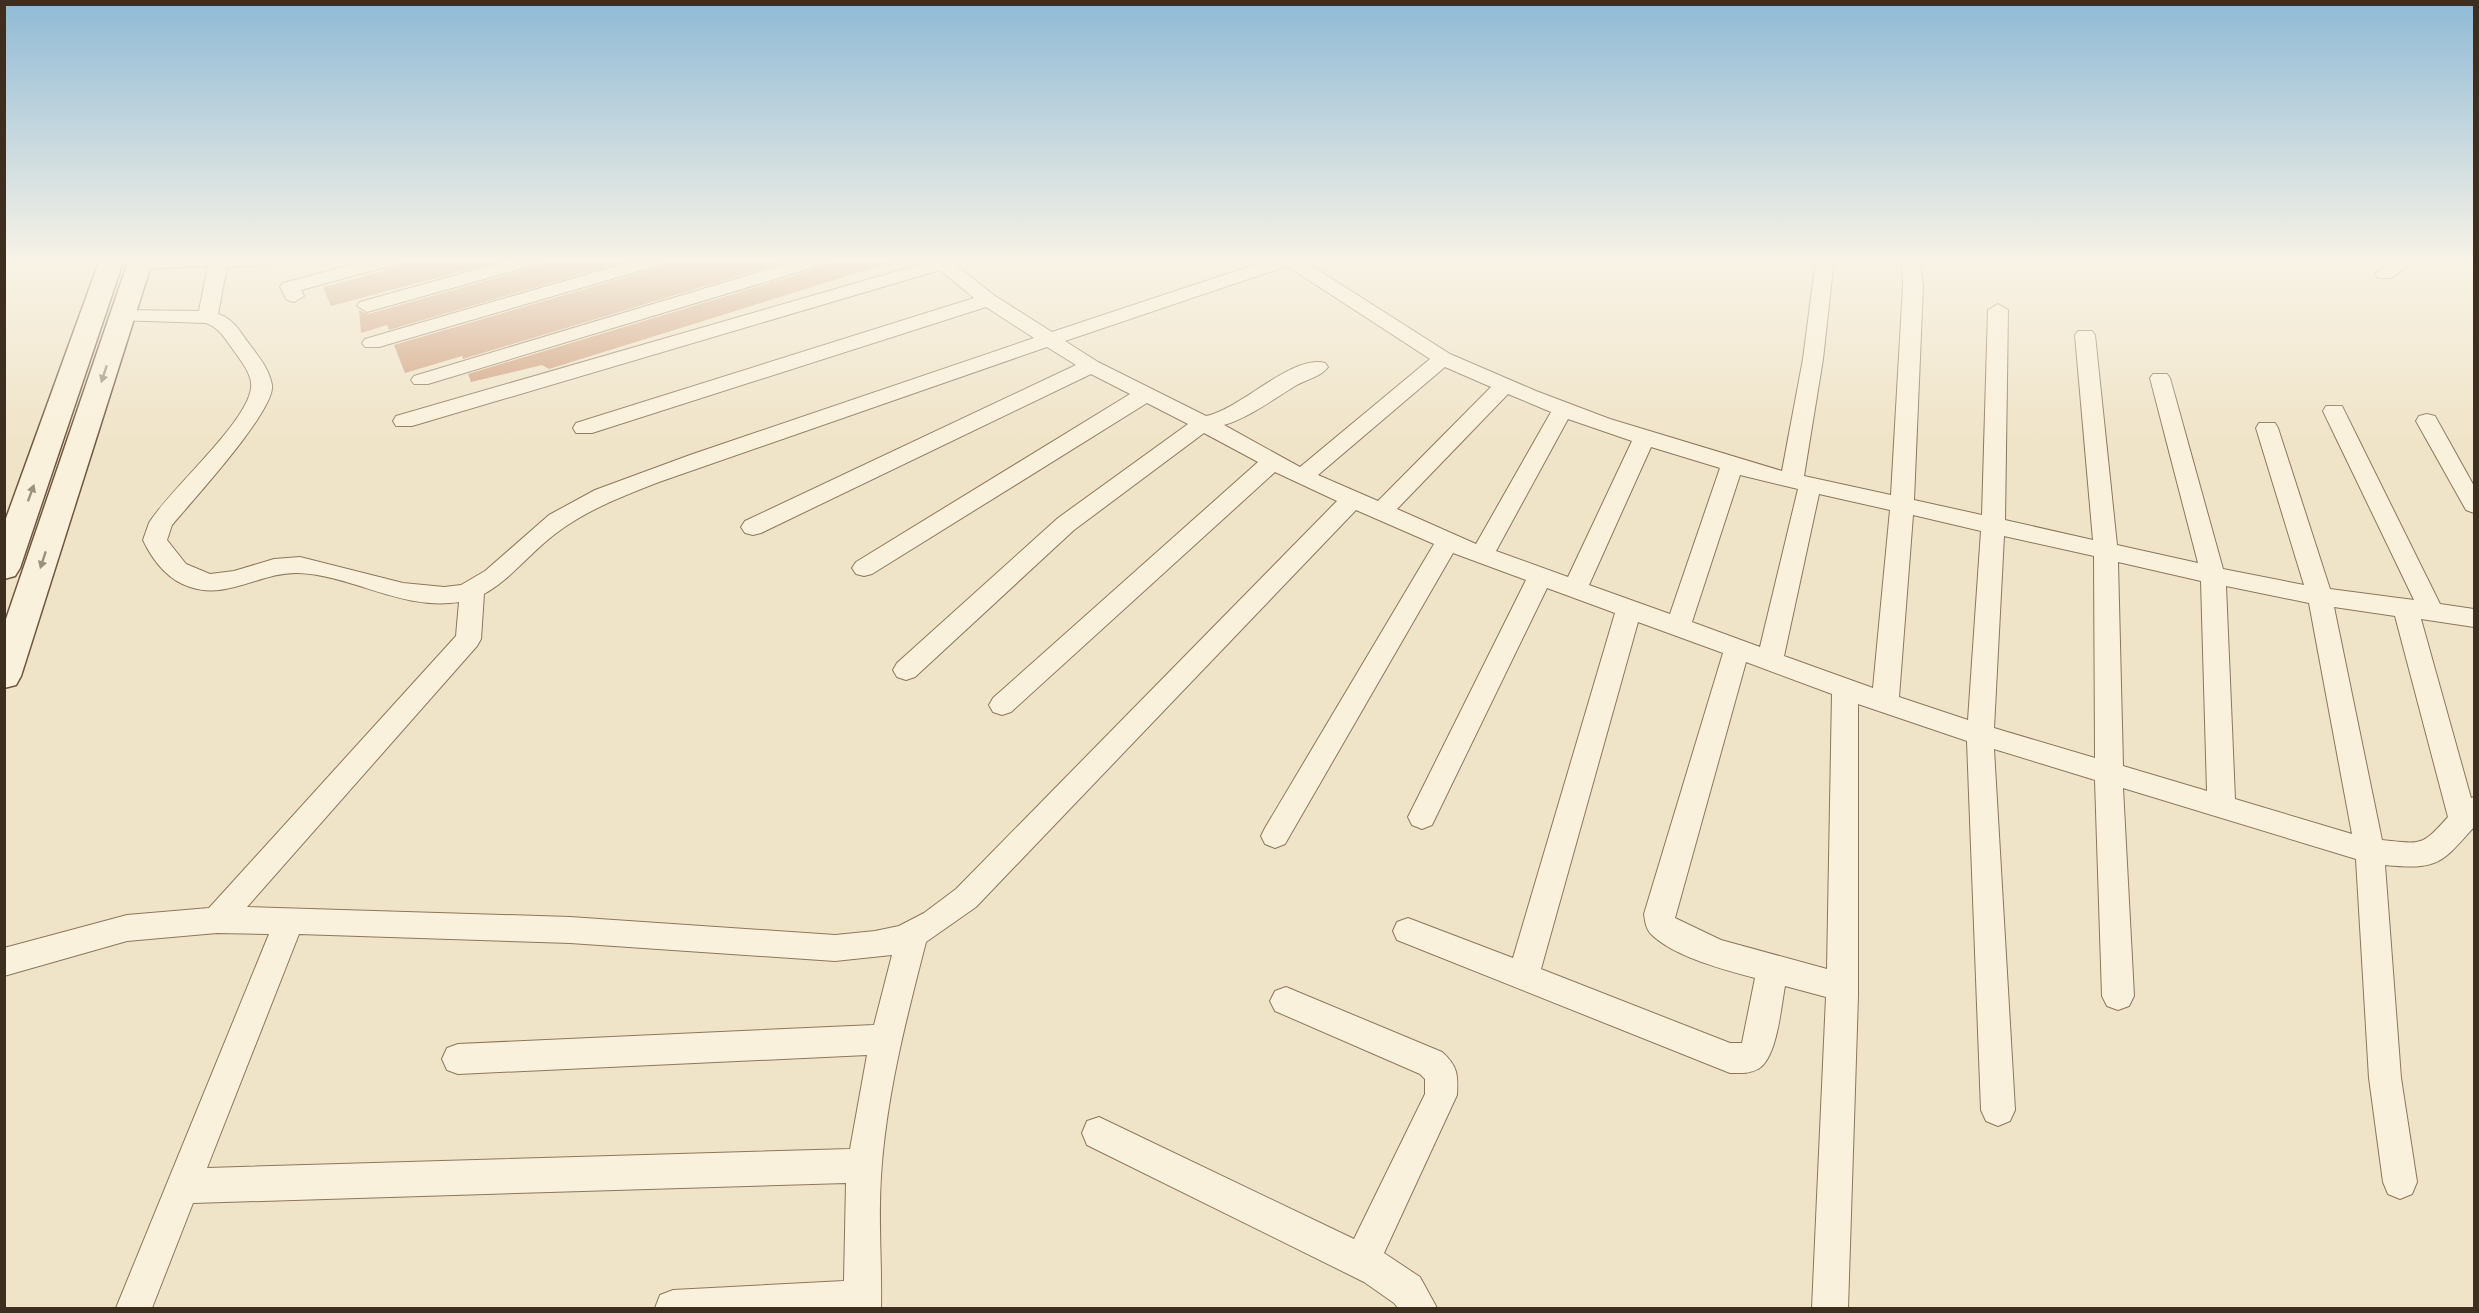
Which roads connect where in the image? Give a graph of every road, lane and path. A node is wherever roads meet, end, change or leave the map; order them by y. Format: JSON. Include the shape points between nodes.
{"nodes":[{"id":1,"x":106,"y":320,"type":"edge"},
{"id":2,"x":122,"y":320,"type":"edge"},
{"id":3,"x":218,"y":320,"type":"edge"},
{"id":4,"x":450,"y":320,"type":"edge"},
{"id":5,"x":618,"y":320,"type":"edge"},
{"id":6,"x":755,"y":320,"type":"edge"},
{"id":7,"x":924,"y":320,"type":"edge"},
{"id":8,"x":1018,"y":320,"type":"edge"},
{"id":9,"x":1103,"y":320,"type":"edge"},
{"id":10,"x":1384,"y":320,"type":"edge"},
{"id":11,"x":1818,"y":320,"type":"edge"},
{"id":12,"x":1911,"y":320,"type":"edge"},
{"id":13,"x":1998,"y":320,"type":"edge"},
{"id":14,"x":2085,"y":335,"type":"dead end"},
{"id":15,"x":1046,"y":339,"type":"junction"},
{"id":16,"x":372,"y":343,"type":"dead end"},
{"id":17,"x":1443,"y":358,"type":"junction"},
{"id":18,"x":1091,"y":366,"type":"junction"},
{"id":19,"x":1318,"y":367,"type":"dead end"},
{"id":20,"x":2160,"y":378,"type":"dead end"},
{"id":21,"x":421,"y":380,"type":"dead end"},
{"id":22,"x":1505,"y":386,"type":"junction"},
{"id":23,"x":1144,"y":395,"type":"junction"},
{"id":24,"x":1563,"y":409,"type":"junction"},
{"id":25,"x":2334,"y":411,"type":"dead end"},
{"id":26,"x":404,"y":421,"type":"dead end"},
{"id":27,"x":2427,"y":421,"type":"dead end"},
{"id":28,"x":1203,"y":423,"type":"junction"},
{"id":29,"x":584,"y":428,"type":"dead end"},
{"id":30,"x":2267,"y":428,"type":"dead end"},
{"id":31,"x":1644,"y":438,"type":"junction"},
{"id":32,"x":1273,"y":461,"type":"junction"},
{"id":33,"x":1732,"y":465,"type":"junction"},
{"id":34,"x":1302,"y":477,"type":"junction"},
{"id":35,"x":1801,"y":482,"type":"junction"},
{"id":36,"x":1353,"y":499,"type":"junction"},
{"id":37,"x":1902,"y":505,"type":"junction"},
{"id":38,"x":2475,"y":505,"type":"edge"},
{"id":39,"x":1381,"y":512,"type":"junction"},
{"id":40,"x":1993,"y":526,"type":"junction"},
{"id":41,"x":753,"y":527,"type":"dead end"},
{"id":42,"x":1448,"y":541,"type":"junction"},
{"id":43,"x":2106,"y":551,"type":"junction"},
{"id":44,"x":1482,"y":555,"type":"junction"},
{"id":45,"x":4,"y":568,"type":"edge"},
{"id":46,"x":864,"y":568,"type":"dead end"},
{"id":47,"x":2213,"y":575,"type":"junction"},
{"id":48,"x":1540,"y":577,"type":"junction"},
{"id":49,"x":1575,"y":589,"type":"junction"},
{"id":50,"x":472,"y":591,"type":"junction"},
{"id":51,"x":2320,"y":597,"type":"junction"},
{"id":52,"x":1629,"y":609,"type":"junction"},
{"id":53,"x":2419,"y":612,"type":"junction"},
{"id":54,"x":2475,"y":618,"type":"edge"},
{"id":55,"x":1678,"y":627,"type":"junction"},
{"id":56,"x":1737,"y":649,"type":"junction"},
{"id":57,"x":1770,"y":661,"type":"junction"},
{"id":58,"x":906,"y":670,"type":"dead end"},
{"id":59,"x":4,"y":676,"type":"edge"},
{"id":60,"x":1845,"y":688,"type":"junction"},
{"id":61,"x":1885,"y":703,"type":"junction"},
{"id":62,"x":1002,"y":705,"type":"dead end"},
{"id":63,"x":1980,"y":734,"type":"junction"},
{"id":64,"x":2109,"y":773,"type":"junction"},
{"id":65,"x":2222,"y":807,"type":"junction"},
{"id":66,"x":2469,"y":814,"type":"edge"},
{"id":67,"x":1422,"y":817,"type":"dead end"},
{"id":68,"x":1275,"y":836,"type":"dead end"},
{"id":69,"x":2370,"y":851,"type":"junction"},
{"id":70,"x":217,"y":920,"type":"junction"},
{"id":71,"x":289,"y":920,"type":"junction"},
{"id":72,"x":1408,"y":931,"type":"dead end"},
{"id":73,"x":912,"y":937,"type":"junction"},
{"id":74,"x":4,"y":962,"type":"edge"},
{"id":75,"x":1773,"y":968,"type":"junction"},
{"id":76,"x":1524,"y":978,"type":"junction"},
{"id":77,"x":1842,"y":987,"type":"junction"},
{"id":78,"x":2118,"y":996,"type":"dead end"},
{"id":79,"x":1286,"y":1001,"type":"dead end"},
{"id":80,"x":885,"y":1039,"type":"junction"},
{"id":81,"x":458,"y":1059,"type":"dead end"},
{"id":82,"x":1998,"y":1110,"type":"dead end"},
{"id":83,"x":1099,"y":1133,"type":"dead end"},
{"id":84,"x":866,"y":1165,"type":"junction"},
{"id":85,"x":2400,"y":1182,"type":"dead end"},
{"id":86,"x":184,"y":1186,"type":"junction"},
{"id":87,"x":1361,"y":1262,"type":"junction"},
{"id":88,"x":863,"y":1303,"type":"edge"},
{"id":89,"x":134,"y":1308,"type":"edge"},
{"id":90,"x":673,"y":1308,"type":"edge"},
{"id":91,"x":1419,"y":1308,"type":"edge"},
{"id":92,"x":1830,"y":1308,"type":"edge"}],
"edges":[{"from":45,"to":1,"type":"main road","one_way":true},
{"from":2,"to":59,"type":"main road","one_way":true},
{"from":3,"to":50,"type":"street","via":[[256,367],[262,387],[255,407],[235,435],[161,523],[155,540],[164,559],[197,581],[212,583],[285,564],[418,594],[450,596]]},
{"from":4,"to":16,"type":"street"},
{"from":5,"to":21,"type":"street"},
{"from":6,"to":26,"type":"street"},
{"from":7,"to":29,"type":"street"},
{"from":8,"to":15,"type":"street"},
{"from":9,"to":15,"type":"street"},
{"from":10,"to":17,"type":"street"},
{"from":11,"to":35,"type":"street"},
{"from":12,"to":37,"type":"street"},
{"from":13,"to":40,"type":"street"},
{"from":14,"to":43,"type":"street"},
{"from":15,"to":18,"type":"street"},
{"from":15,"to":50,"type":"street","via":[[627,486],[558,520]]},
{"from":17,"to":22,"type":"street"},
{"from":17,"to":34,"type":"street"},
{"from":18,"to":23,"type":"street"},
{"from":18,"to":41,"type":"street"},
{"from":19,"to":28,"type":"street","via":[[1301,372],[1220,421]]},
{"from":20,"to":47,"type":"street"},
{"from":22,"to":24,"type":"street"},
{"from":22,"to":39,"type":"street"},
{"from":23,"to":28,"type":"street"},
{"from":23,"to":46,"type":"street"},
{"from":24,"to":31,"type":"street"},
{"from":24,"to":44,"type":"street"},
{"from":25,"to":53,"type":"street"},
{"from":27,"to":38,"type":"street"},
{"from":28,"to":32,"type":"street"},
{"from":28,"to":58,"type":"street","via":[[1066,524]]},
{"from":30,"to":51,"type":"street"},
{"from":31,"to":33,"type":"street"},
{"from":31,"to":49,"type":"street"},
{"from":32,"to":34,"type":"street"},
{"from":32,"to":62,"type":"street"},
{"from":33,"to":35,"type":"street"},
{"from":33,"to":55,"type":"street"},
{"from":34,"to":36,"type":"street"},
{"from":35,"to":37,"type":"street"},
{"from":35,"to":57,"type":"street"},
{"from":36,"to":39,"type":"street"},
{"from":36,"to":73,"type":"street","via":[[966,898],[938,922]]},
{"from":37,"to":40,"type":"street"},
{"from":37,"to":61,"type":"street"},
{"from":39,"to":42,"type":"street"},
{"from":40,"to":43,"type":"street"},
{"from":40,"to":63,"type":"street"},
{"from":42,"to":44,"type":"street"},
{"from":42,"to":68,"type":"street"},
{"from":43,"to":47,"type":"street"},
{"from":43,"to":64,"type":"street"},
{"from":44,"to":48,"type":"street"},
{"from":47,"to":51,"type":"street"},
{"from":47,"to":65,"type":"street"},
{"from":48,"to":49,"type":"street"},
{"from":48,"to":67,"type":"street"},
{"from":49,"to":52,"type":"street"},
{"from":50,"to":70,"type":"street","via":[[468,639]]},
{"from":51,"to":53,"type":"street"},
{"from":51,"to":69,"type":"street"},
{"from":52,"to":55,"type":"street"},
{"from":52,"to":76,"type":"street"},
{"from":53,"to":54,"type":"street"},
{"from":53,"to":66,"type":"street"},
{"from":55,"to":56,"type":"street"},
{"from":56,"to":57,"type":"street"},
{"from":56,"to":75,"type":"street","via":[[1659,914],[1661,925],[1672,935]]},
{"from":57,"to":60,"type":"street"},
{"from":60,"to":61,"type":"street"},
{"from":60,"to":77,"type":"street"},
{"from":61,"to":63,"type":"street"},
{"from":63,"to":64,"type":"street"},
{"from":63,"to":82,"type":"street"},
{"from":64,"to":65,"type":"street"},
{"from":64,"to":78,"type":"street"},
{"from":65,"to":69,"type":"street"},
{"from":66,"to":69,"type":"street","via":[[2435,851],[2410,855]]},
{"from":69,"to":85,"type":"street","via":[[2384,1067]]},
{"from":70,"to":71,"type":"street"},
{"from":70,"to":74,"type":"street","via":[[127,928]]},
{"from":71,"to":73,"type":"street","via":[[570,930],[835,948],[874,946]]},
{"from":71,"to":86,"type":"street"},
{"from":72,"to":76,"type":"street"},
{"from":73,"to":80,"type":"street"},
{"from":75,"to":76,"type":"street","via":[[1760,1039],[1756,1051],[1748,1058],[1730,1058]]},
{"from":75,"to":77,"type":"street"},
{"from":77,"to":92,"type":"street"},
{"from":79,"to":87,"type":"street","via":[[1431,1064],[1442,1073],[1441,1095]]},
{"from":80,"to":81,"type":"street"},
{"from":80,"to":84,"type":"street"},
{"from":83,"to":87,"type":"street"},
{"from":84,"to":86,"type":"street"},
{"from":84,"to":88,"type":"street","via":[[862,1207]]},
{"from":86,"to":89,"type":"street"},
{"from":87,"to":91,"type":"street","via":[[1407,1290]]},
{"from":88,"to":90,"type":"street"}]}
